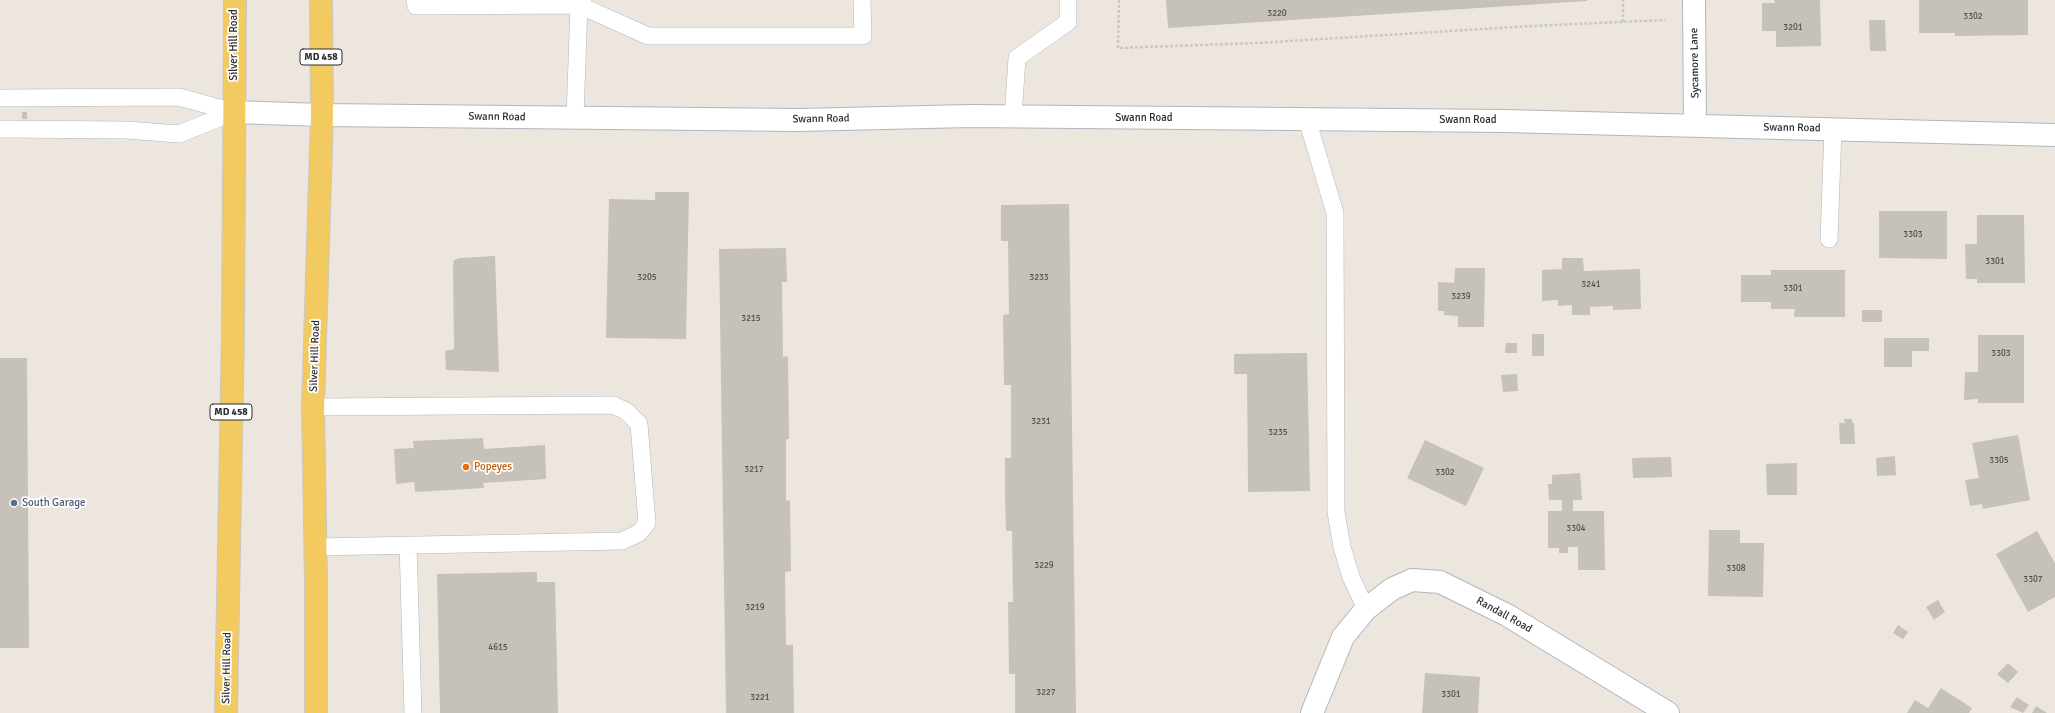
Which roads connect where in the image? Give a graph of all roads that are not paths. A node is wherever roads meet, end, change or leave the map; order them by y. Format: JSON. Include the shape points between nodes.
{"nodes":[{"id":1,"x":235,"y":0,"type":"edge"},
{"id":2,"x":320,"y":0,"type":"edge"},
{"id":3,"x":415,"y":0,"type":"edge"},
{"id":4,"x":862,"y":0,"type":"edge"},
{"id":5,"x":1068,"y":0,"type":"edge"},
{"id":6,"x":581,"y":3,"type":"edge"},
{"id":7,"x":509,"y":4,"type":"edge"},
{"id":8,"x":1694,"y":9,"type":"edge"},
{"id":9,"x":0,"y":98,"type":"edge"},
{"id":10,"x":234,"y":112,"type":"junction"},
{"id":11,"x":322,"y":115,"type":"junction"},
{"id":12,"x":1013,"y":117,"type":"junction"},
{"id":13,"x":575,"y":118,"type":"junction"},
{"id":14,"x":1307,"y":119,"type":"junction"},
{"id":15,"x":1696,"y":126,"type":"junction"},
{"id":16,"x":0,"y":129,"type":"edge"},
{"id":17,"x":1833,"y":129,"type":"junction"},
{"id":18,"x":2055,"y":135,"type":"edge"},
{"id":19,"x":1829,"y":239,"type":"dead end"},
{"id":20,"x":313,"y":408,"type":"junction"},
{"id":21,"x":408,"y":545,"type":"junction"},
{"id":22,"x":316,"y":547,"type":"junction"},
{"id":23,"x":1366,"y":609,"type":"junction"},
{"id":24,"x":226,"y":713,"type":"edge"},
{"id":25,"x":316,"y":713,"type":"edge"},
{"id":26,"x":413,"y":713,"type":"edge"},
{"id":27,"x":1312,"y":713,"type":"edge"},
{"id":28,"x":1668,"y":713,"type":"edge"}],
"edges":[{"from":1,"to":10,"type":"main road","name":"Silver Hill Road","number":"MD 458"},
{"from":2,"to":11,"type":"main road","name":"Silver Hill Road","number":"MD 458"},
{"from":3,"to":7,"type":"lane","via":[[416,6]]},
{"from":4,"to":6,"type":"lane","via":[[863,36],[648,36]]},
{"from":5,"to":12,"type":"lane","via":[[1068,22],[1017,58]]},
{"from":6,"to":7,"type":"lane"},
{"from":6,"to":13,"type":"lane"},
{"from":8,"to":15,"type":"street","name":"Sycamore Lane"},
{"from":9,"to":10,"type":"lane","via":[[180,97]]},
{"from":10,"to":11,"type":"street","name":"Swann Road"},
{"from":10,"to":16,"type":"lane","via":[[179,134],[126,130]]},
{"from":10,"to":24,"type":"main road","name":"Silver Hill Road","number":"MD 458","via":[[233,338]]},
{"from":11,"to":13,"type":"street","name":"Swann Road"},
{"from":11,"to":20,"type":"main road","name":"Silver Hill Road","number":"MD 458"},
{"from":12,"to":13,"type":"street","name":"Swann Road","via":[[798,120]]},
{"from":12,"to":14,"type":"street","name":"Swann Road"},
{"from":14,"to":15,"type":"street","name":"Swann Road"},
{"from":14,"to":23,"type":"lane","via":[[1335,213],[1336,512],[1342,547],[1351,577]]},
{"from":15,"to":17,"type":"street","name":"Swann Road"},
{"from":17,"to":18,"type":"street","name":"Swann Road"},
{"from":17,"to":19,"type":"lane"},
{"from":20,"to":21,"type":"lane","via":[[613,406],[626,411],[640,424],[647,522],[639,533],[622,541]]},
{"from":20,"to":22,"type":"main road","name":"Silver Hill Road","number":"MD 458"},
{"from":21,"to":22,"type":"lane"},
{"from":21,"to":26,"type":"lane"},
{"from":22,"to":25,"type":"main road","name":"Silver Hill Road","number":"MD 458"},
{"from":23,"to":27,"type":"street","name":"Randall Road","via":[[1343,637]]},
{"from":23,"to":28,"type":"street","name":"Randall Road","via":[[1392,590],[1412,580],[1440,582],[1507,615]]}]}
